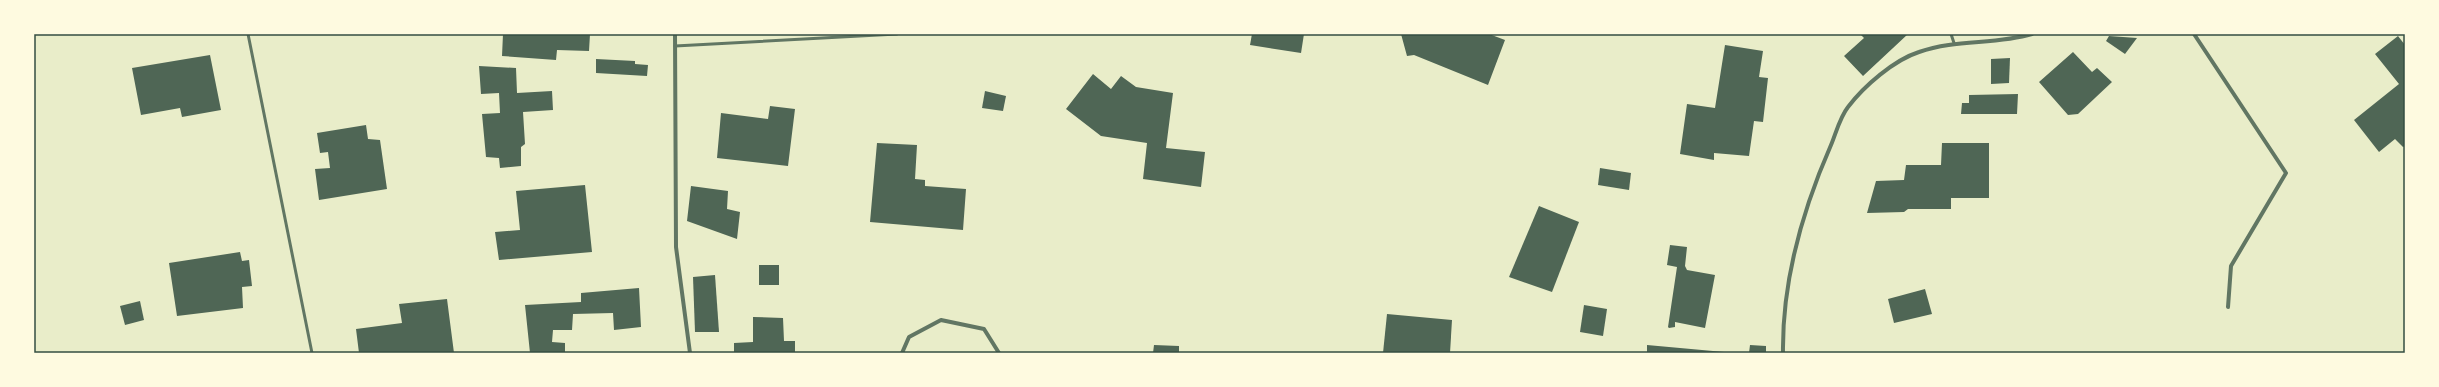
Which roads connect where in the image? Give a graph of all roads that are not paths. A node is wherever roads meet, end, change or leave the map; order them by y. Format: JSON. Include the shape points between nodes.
{"nodes":[{"id":1,"x":248,"y":34,"type":"edge"},
{"id":2,"x":675,"y":34,"type":"edge"},
{"id":3,"x":897,"y":34,"type":"edge"},
{"id":4,"x":1951,"y":34,"type":"edge"},
{"id":5,"x":2032,"y":34,"type":"edge"},
{"id":6,"x":2194,"y":34,"type":"edge"},
{"id":7,"x":1954,"y":42,"type":"junction"},
{"id":8,"x":675,"y":46,"type":"junction"},
{"id":9,"x":2228,"y":307,"type":"dead end"},
{"id":10,"x":312,"y":353,"type":"edge"},
{"id":11,"x":690,"y":353,"type":"edge"},
{"id":12,"x":902,"y":353,"type":"edge"},
{"id":13,"x":999,"y":353,"type":"edge"},
{"id":14,"x":1783,"y":353,"type":"edge"}],
"edges":[{"from":1,"to":10,"type":"lane"},
{"from":2,"to":8,"type":"street"},
{"from":3,"to":8,"type":"lane"},
{"from":4,"to":7,"type":"lane"},
{"from":5,"to":7,"type":"street","via":[[2019,38]]},
{"from":6,"to":9,"type":"street","via":[[2286,174],[2231,266]]},
{"from":7,"to":14,"type":"street","via":[[1918,52],[1888,68],[1848,107],[1815,182],[1791,264],[1783,329]]},
{"from":8,"to":11,"type":"street","via":[[676,247]]},
{"from":12,"to":13,"type":"street","via":[[909,337],[942,320],[984,329]]}]}
